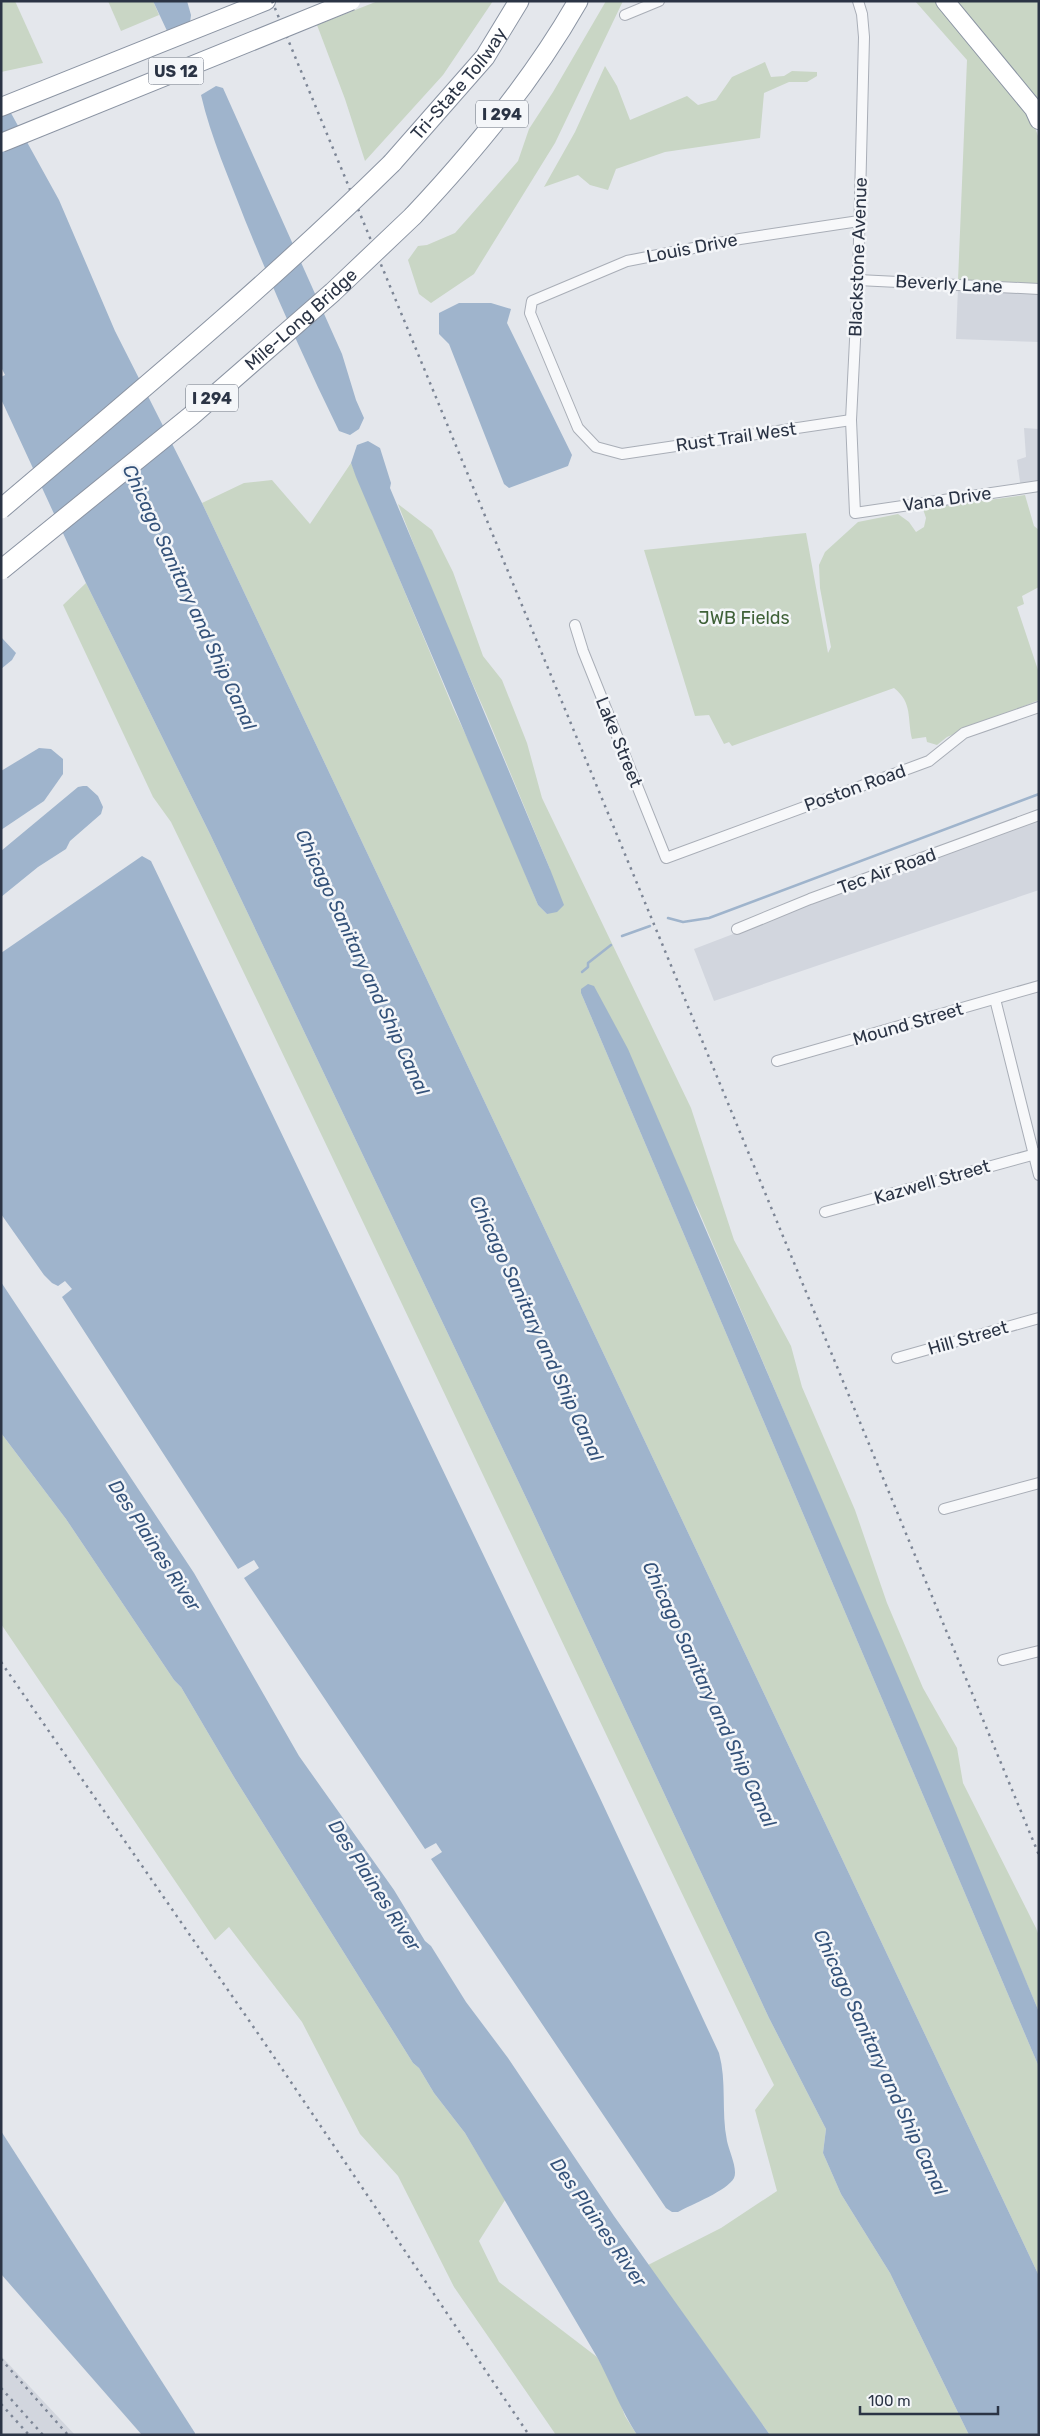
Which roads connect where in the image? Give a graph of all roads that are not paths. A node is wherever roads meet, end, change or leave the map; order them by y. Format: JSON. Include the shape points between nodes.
{"nodes":[{"id":1,"x":266,"y":1,"type":"edge"},
{"id":2,"x":351,"y":1,"type":"edge"},
{"id":3,"x":519,"y":1,"type":"edge"},
{"id":4,"x":578,"y":1,"type":"edge"},
{"id":5,"x":659,"y":1,"type":"edge"},
{"id":6,"x":858,"y":1,"type":"edge"},
{"id":7,"x":945,"y":1,"type":"edge"},
{"id":8,"x":625,"y":15,"type":"dead end"},
{"id":9,"x":1,"y":108,"type":"edge"},
{"id":10,"x":1039,"y":120,"type":"edge"},
{"id":11,"x":1,"y":143,"type":"edge"},
{"id":12,"x":859,"y":221,"type":"junction"},
{"id":13,"x":858,"y":280,"type":"junction"},
{"id":14,"x":1039,"y":289,"type":"edge"},
{"id":15,"x":851,"y":420,"type":"junction"},
{"id":16,"x":622,"y":454,"type":"joint"},
{"id":17,"x":1039,"y":486,"type":"edge"},
{"id":18,"x":1,"y":508,"type":"edge"},
{"id":19,"x":855,"y":513,"type":"joint"},
{"id":20,"x":1,"y":570,"type":"edge"},
{"id":21,"x":575,"y":625,"type":"dead end"},
{"id":22,"x":1039,"y":707,"type":"edge"},
{"id":23,"x":1039,"y":815,"type":"edge"},
{"id":24,"x":666,"y":858,"type":"joint"},
{"id":25,"x":737,"y":929,"type":"dead end"},
{"id":26,"x":1039,"y":986,"type":"edge"},
{"id":27,"x":995,"y":999,"type":"junction"},
{"id":28,"x":777,"y":1061,"type":"dead end"},
{"id":29,"x":1036,"y":1154,"type":"edge"},
{"id":30,"x":1039,"y":1175,"type":"edge"},
{"id":31,"x":825,"y":1212,"type":"dead end"},
{"id":32,"x":1039,"y":1318,"type":"edge"},
{"id":33,"x":897,"y":1358,"type":"dead end"},
{"id":34,"x":1039,"y":1483,"type":"edge"},
{"id":35,"x":944,"y":1509,"type":"dead end"},
{"id":36,"x":1039,"y":1650,"type":"edge"},
{"id":37,"x":1004,"y":1660,"type":"dead end"}],
"edges":[{"from":1,"to":9,"type":"highway","number":"US 12"},
{"from":2,"to":11,"type":"highway","number":"US 12","bridge":true},
{"from":3,"to":18,"type":"highway","name":"Tri-State Tollway","number":"I 294","bridge":true,"via":[[485,57],[392,163],[308,245],[197,343]]},
{"from":4,"to":20,"type":"highway","name":"Mile-Long Bridge","number":"I 294","bridge":true,"via":[[513,99],[462,164],[413,216],[333,292],[191,416]]},
{"from":5,"to":8,"type":"street"},
{"from":6,"to":12,"type":"street","name":"Blackstone Avenue","via":[[864,37]]},
{"from":7,"to":10,"type":"highway","via":[[1034,109]]},
{"from":12,"to":13,"type":"street","name":"Blackstone Avenue"},
{"from":12,"to":16,"type":"street","name":"Louis Drive","via":[[627,261],[532,301],[530,313],[578,428],[596,447]]},
{"from":13,"to":14,"type":"street","name":"Beverly Lane"},
{"from":13,"to":15,"type":"street","name":"Blackstone Avenue"},
{"from":15,"to":16,"type":"street","name":"Rust Trail West"},
{"from":15,"to":19,"type":"street","name":"Blackstone Avenue"},
{"from":17,"to":19,"type":"street","name":"Vana Drive"},
{"from":21,"to":24,"type":"street","name":"Lake Street"},
{"from":22,"to":24,"type":"street","name":"Poston Road","via":[[964,733],[929,761]]},
{"from":23,"to":25,"type":"street","name":"Tec Air Road"},
{"from":26,"to":27,"type":"street","name":"Mound Street"},
{"from":27,"to":28,"type":"street","name":"Mound Street"},
{"from":27,"to":29,"type":"street"},
{"from":29,"to":30,"type":"street"},
{"from":29,"to":31,"type":"street","name":"Kazwell Street"},
{"from":32,"to":33,"type":"street","name":"Hill Street"},
{"from":34,"to":35,"type":"street"},
{"from":36,"to":37,"type":"street"}]}
